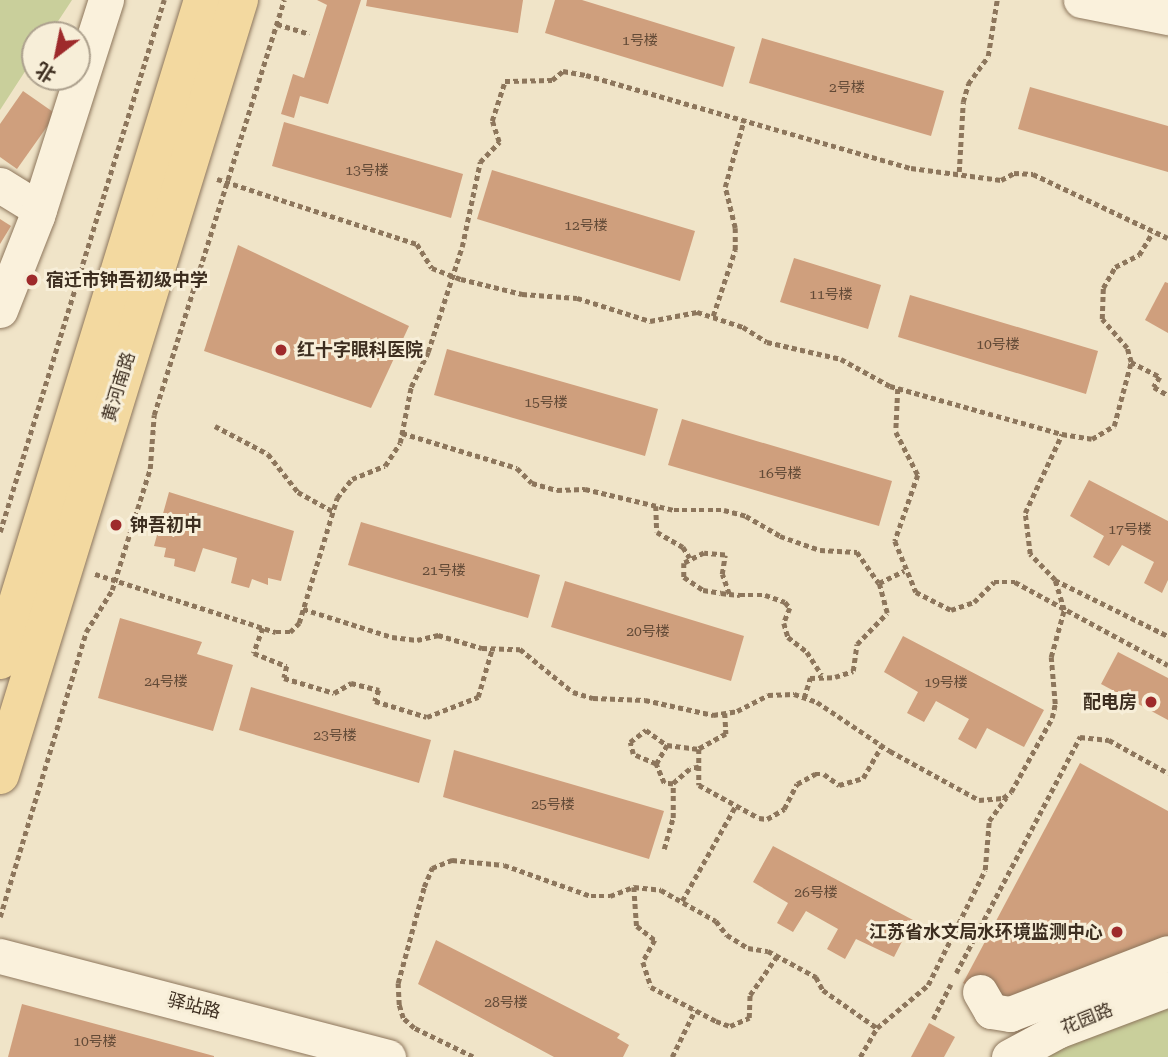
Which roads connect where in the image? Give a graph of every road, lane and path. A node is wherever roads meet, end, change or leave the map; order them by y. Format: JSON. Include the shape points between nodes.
{"nodes":[{"id":1,"x":106,"y":0,"type":"edge"},
{"id":2,"x":164,"y":0,"type":"edge"},
{"id":3,"x":203,"y":0,"type":"edge"},
{"id":4,"x":239,"y":0,"type":"edge"},
{"id":5,"x":284,"y":0,"type":"edge"},
{"id":6,"x":997,"y":0,"type":"edge"},
{"id":7,"x":1081,"y":0,"type":"edge"},
{"id":8,"x":1168,"y":17,"type":"edge"},
{"id":9,"x":277,"y":24,"type":"junction"},
{"id":10,"x":309,"y":34,"type":"dead end"},
{"id":11,"x":744,"y":120,"type":"junction"},
{"id":12,"x":187,"y":167,"type":"junction"},
{"id":13,"x":959,"y":172,"type":"junction"},
{"id":14,"x":227,"y":183,"type":"junction"},
{"id":15,"x":0,"y":185,"type":"edge"},
{"id":16,"x":39,"y":209,"type":"junction"},
{"id":17,"x":1152,"y":233,"type":"junction"},
{"id":18,"x":1168,"y":238,"type":"edge"},
{"id":19,"x":453,"y":276,"type":"junction"},
{"id":20,"x":0,"y":310,"type":"edge"},
{"id":21,"x":713,"y":316,"type":"junction"},
{"id":22,"x":1131,"y":362,"type":"junction"},
{"id":23,"x":898,"y":389,"type":"junction"},
{"id":24,"x":1168,"y":395,"type":"edge"},
{"id":25,"x":215,"y":425,"type":"dead end"},
{"id":26,"x":402,"y":433,"type":"junction"},
{"id":27,"x":1062,"y":434,"type":"junction"},
{"id":28,"x":656,"y":506,"type":"junction"},
{"id":29,"x":332,"y":511,"type":"junction"},
{"id":30,"x":0,"y":532,"type":"edge"},
{"id":31,"x":690,"y":558,"type":"junction"},
{"id":32,"x":64,"y":566,"type":"junction"},
{"id":33,"x":904,"y":571,"type":"junction"},
{"id":34,"x":115,"y":580,"type":"junction"},
{"id":35,"x":1055,"y":580,"type":"junction"},
{"id":36,"x":878,"y":583,"type":"junction"},
{"id":37,"x":729,"y":594,"type":"junction"},
{"id":38,"x":303,"y":609,"type":"junction"},
{"id":39,"x":1064,"y":610,"type":"junction"},
{"id":40,"x":262,"y":628,"type":"junction"},
{"id":41,"x":1168,"y":636,"type":"edge"},
{"id":42,"x":492,"y":649,"type":"junction"},
{"id":43,"x":0,"y":660,"type":"edge"},
{"id":44,"x":1168,"y":665,"type":"edge"},
{"id":45,"x":822,"y":675,"type":"junction"},
{"id":46,"x":804,"y":698,"type":"junction"},
{"id":47,"x":724,"y":713,"type":"junction"},
{"id":48,"x":667,"y":745,"type":"junction"},
{"id":49,"x":882,"y":745,"type":"junction"},
{"id":50,"x":699,"y":749,"type":"junction"},
{"id":51,"x":656,"y":764,"type":"junction"},
{"id":52,"x":699,"y":768,"type":"junction"},
{"id":53,"x":1168,"y":773,"type":"edge"},
{"id":54,"x":0,"y":775,"type":"edge"},
{"id":55,"x":673,"y":784,"type":"junction"},
{"id":56,"x":1011,"y":792,"type":"junction"},
{"id":57,"x":736,"y":805,"type":"junction"},
{"id":58,"x":664,"y":849,"type":"dead end"},
{"id":59,"x":634,"y":887,"type":"junction"},
{"id":60,"x":682,"y":901,"type":"junction"},
{"id":61,"x":0,"y":917,"type":"edge"},
{"id":62,"x":0,"y":956,"type":"edge"},
{"id":63,"x":776,"y":956,"type":"junction"},
{"id":64,"x":1161,"y":973,"type":"edge"},
{"id":65,"x":980,"y":992,"type":"dead end"},
{"id":66,"x":695,"y":1010,"type":"junction"},
{"id":67,"x":933,"y":1019,"type":"dead end"},
{"id":68,"x":877,"y":1028,"type":"junction"},
{"id":69,"x":388,"y":1057,"type":"edge"},
{"id":70,"x":473,"y":1057,"type":"edge"},
{"id":71,"x":672,"y":1057,"type":"edge"},
{"id":72,"x":860,"y":1057,"type":"edge"},
{"id":73,"x":1009,"y":1057,"type":"edge"}],
"edges":[{"from":1,"to":16,"type":"street"},
{"from":2,"to":30,"type":"path"},
{"from":3,"to":43,"type":"main road","name":"黄河南路"},
{"from":4,"to":12,"type":"main road","name":"黄河南路"},
{"from":5,"to":9,"type":"path"},
{"from":6,"to":13,"type":"path","via":[[988,57],[968,84],[963,102]]},
{"from":7,"to":8,"type":"street"},
{"from":9,"to":10,"type":"path"},
{"from":9,"to":14,"type":"path"},
{"from":11,"to":13,"type":"path","via":[[911,168]]},
{"from":11,"to":19,"type":"path","via":[[563,71],[552,80],[505,80],[492,121],[499,142],[480,162]]},
{"from":11,"to":21,"type":"path","via":[[725,187],[735,250]]},
{"from":12,"to":14,"type":"path"},
{"from":12,"to":32,"type":"main road","name":"黄河南路"},
{"from":13,"to":17,"type":"path","via":[[1000,180],[1014,173],[1033,174]]},
{"from":14,"to":19,"type":"path","via":[[417,244],[432,268]]},
{"from":14,"to":34,"type":"path","via":[[154,415],[150,470]]},
{"from":15,"to":16,"type":"street"},
{"from":16,"to":20,"type":"street"},
{"from":17,"to":18,"type":"path"},
{"from":17,"to":22,"type":"path","via":[[1139,255],[1107,276],[1100,302],[1102,319],[1127,348]]},
{"from":19,"to":21,"type":"path","via":[[522,294],[577,299],[650,321],[697,312]]},
{"from":19,"to":26,"type":"path","via":[[411,387]]},
{"from":21,"to":23,"type":"path","via":[[767,342],[841,359]]},
{"from":22,"to":24,"type":"path","via":[[1160,377],[1154,387]]},
{"from":22,"to":27,"type":"path","via":[[1117,416],[1107,432],[1092,439]]},
{"from":23,"to":27,"type":"path"},
{"from":23,"to":33,"type":"path","via":[[896,432],[918,475],[895,541]]},
{"from":25,"to":29,"type":"path","via":[[268,454],[298,492]]},
{"from":26,"to":28,"type":"path","via":[[517,468],[532,483]]},
{"from":26,"to":29,"type":"path","via":[[385,466],[352,479]]},
{"from":27,"to":35,"type":"path","via":[[1025,513],[1030,554]]},
{"from":28,"to":31,"type":"path","via":[[657,532],[683,547]]},
{"from":28,"to":36,"type":"path","via":[[694,513],[724,510],[820,550],[857,552]]},
{"from":29,"to":38,"type":"path"},
{"from":31,"to":37,"type":"path","via":[[682,570],[691,584]]},
{"from":31,"to":37,"type":"path","via":[[714,552],[725,555],[722,574]]},
{"from":32,"to":34,"type":"path"},
{"from":32,"to":54,"type":"main road","name":"黄河南路"},
{"from":33,"to":36,"type":"path"},
{"from":33,"to":39,"type":"path","via":[[916,592],[951,610],[974,602],[993,582],[1004,580]]},
{"from":34,"to":40,"type":"path"},
{"from":34,"to":61,"type":"path","via":[[86,632]]},
{"from":35,"to":39,"type":"path"},
{"from":35,"to":41,"type":"path"},
{"from":36,"to":45,"type":"path","via":[[887,613],[857,644],[853,671],[835,677]]},
{"from":37,"to":45,"type":"path","via":[[765,594],[785,602],[790,608],[784,623],[788,637],[807,652]]},
{"from":38,"to":40,"type":"path","via":[[290,632]]},
{"from":38,"to":42,"type":"path","via":[[392,637],[416,640],[438,635]]},
{"from":39,"to":44,"type":"path"},
{"from":39,"to":56,"type":"path","via":[[1051,657],[1055,710]]},
{"from":40,"to":42,"type":"path","via":[[254,653],[287,666],[284,678],[334,693],[351,682],[379,690],[375,701],[427,717],[478,697]]},
{"from":42,"to":47,"type":"path","via":[[520,649],[573,692],[593,698],[645,699],[694,713]]},
{"from":45,"to":46,"type":"path","via":[[810,678]]},
{"from":46,"to":47,"type":"path","via":[[768,695]]},
{"from":46,"to":49,"type":"path"},
{"from":47,"to":50,"type":"path","via":[[726,734]]},
{"from":48,"to":50,"type":"path"},
{"from":48,"to":51,"type":"path"},
{"from":48,"to":51,"type":"path","via":[[646,730],[630,742],[634,754]]},
{"from":49,"to":56,"type":"path","via":[[979,800],[1003,798]]},
{"from":49,"to":57,"type":"path","via":[[863,778],[839,785],[824,774],[815,774],[797,785],[784,809],[767,819]]},
{"from":50,"to":52,"type":"path"},
{"from":51,"to":55,"type":"path","via":[[659,778]]},
{"from":52,"to":55,"type":"path","via":[[682,773]]},
{"from":52,"to":57,"type":"path","via":[[699,785]]},
{"from":53,"to":67,"type":"path","via":[[1109,740],[1080,737]]},
{"from":55,"to":58,"type":"path","via":[[673,817]]},
{"from":56,"to":68,"type":"path","via":[[989,821],[985,870],[928,985]]},
{"from":57,"to":60,"type":"path"},
{"from":59,"to":60,"type":"path","via":[[661,890]]},
{"from":59,"to":66,"type":"path","via":[[637,926],[655,940],[643,962],[650,987]]},
{"from":59,"to":70,"type":"path","via":[[610,896],[591,896],[503,865],[452,860],[432,867],[398,984],[399,1005],[403,1018],[414,1028]]},
{"from":60,"to":63,"type":"path","via":[[748,948]]},
{"from":62,"to":69,"type":"street","name":"驿站路"},
{"from":63,"to":66,"type":"path","via":[[750,995],[749,1018],[730,1026]]},
{"from":63,"to":68,"type":"path","via":[[816,977],[823,990]]},
{"from":64,"to":65,"type":"street","via":[[1010,1014],[991,1011]]},
{"from":64,"to":73,"type":"street","name":"花园路"},
{"from":66,"to":71,"type":"path"},
{"from":68,"to":72,"type":"path"}]}
